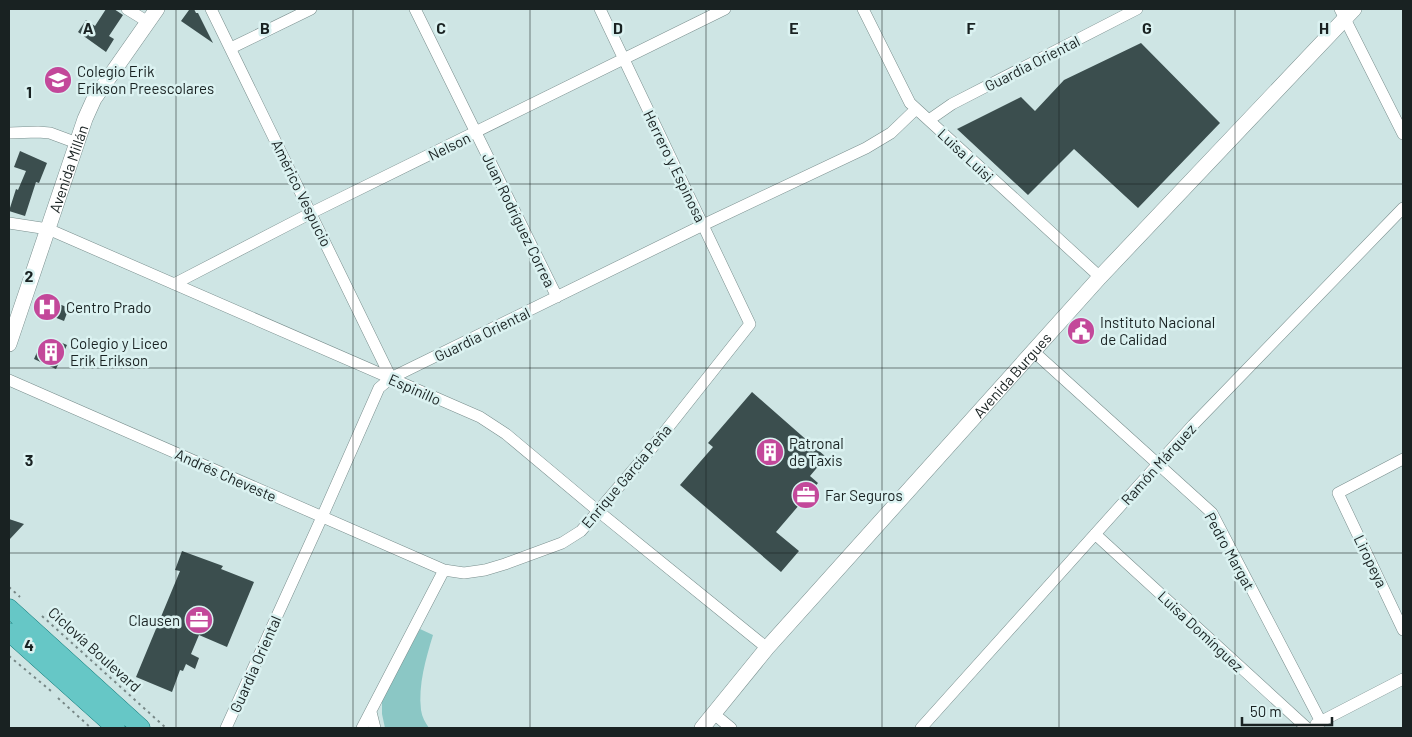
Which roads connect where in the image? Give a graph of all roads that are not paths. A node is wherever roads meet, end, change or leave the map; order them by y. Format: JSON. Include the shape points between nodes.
{"nodes":[{"id":1,"x":127,"y":9,"type":"edge"},
{"id":2,"x":157,"y":9,"type":"edge"},
{"id":3,"x":211,"y":9,"type":"edge"},
{"id":4,"x":311,"y":9,"type":"edge"},
{"id":5,"x":416,"y":9,"type":"edge"},
{"id":6,"x":600,"y":9,"type":"edge"},
{"id":7,"x":725,"y":9,"type":"edge"},
{"id":8,"x":864,"y":9,"type":"edge"},
{"id":9,"x":1137,"y":9,"type":"edge"},
{"id":10,"x":1346,"y":12,"type":"edge"},
{"id":11,"x":148,"y":22,"type":"junction"},
{"id":12,"x":231,"y":48,"type":"junction"},
{"id":13,"x":624,"y":59,"type":"junction"},
{"id":14,"x":916,"y":109,"type":"junction"},
{"id":15,"x":929,"y":120,"type":"junction"},
{"id":16,"x":9,"y":133,"type":"edge"},
{"id":17,"x":476,"y":133,"type":"junction"},
{"id":18,"x":1403,"y":134,"type":"edge"},
{"id":19,"x":77,"y":143,"type":"junction"},
{"id":20,"x":1403,"y":208,"type":"edge"},
{"id":21,"x":311,"y":213,"type":"junction"},
{"id":22,"x":9,"y":223,"type":"edge"},
{"id":23,"x":704,"y":225,"type":"junction"},
{"id":24,"x":48,"y":229,"type":"junction"},
{"id":25,"x":1100,"y":277,"type":"junction"},
{"id":26,"x":174,"y":284,"type":"junction"},
{"id":27,"x":557,"y":298,"type":"junction"},
{"id":28,"x":750,"y":324,"type":"joint"},
{"id":29,"x":9,"y":344,"type":"edge"},
{"id":30,"x":1034,"y":351,"type":"junction"},
{"id":31,"x":390,"y":378,"type":"junction"},
{"id":32,"x":9,"y":380,"type":"edge"},
{"id":33,"x":1403,"y":459,"type":"edge"},
{"id":34,"x":1158,"y":464,"type":"junction"},
{"id":35,"x":598,"y":511,"type":"junction"},
{"id":36,"x":322,"y":517,"type":"junction"},
{"id":37,"x":1095,"y":534,"type":"junction"},
{"id":38,"x":444,"y":570,"type":"junction"},
{"id":39,"x":15,"y":603,"type":"edge"},
{"id":40,"x":1403,"y":630,"type":"edge"},
{"id":41,"x":9,"y":632,"type":"edge"},
{"id":42,"x":768,"y":648,"type":"junction"},
{"id":43,"x":1403,"y":679,"type":"edge"},
{"id":44,"x":371,"y":712,"type":"junction"},
{"id":45,"x":714,"y":714,"type":"junction"},
{"id":46,"x":1321,"y":722,"type":"junction"},
{"id":47,"x":116,"y":728,"type":"edge"},
{"id":48,"x":141,"y":728,"type":"edge"},
{"id":49,"x":226,"y":728,"type":"edge"},
{"id":50,"x":362,"y":728,"type":"edge"},
{"id":51,"x":376,"y":728,"type":"edge"},
{"id":52,"x":702,"y":728,"type":"edge"},
{"id":53,"x":731,"y":728,"type":"edge"},
{"id":54,"x":921,"y":728,"type":"edge"},
{"id":55,"x":1307,"y":728,"type":"edge"}],
"edges":[{"from":1,"to":11,"type":"street"},
{"from":2,"to":11,"type":"street","name":"Avenida Millán"},
{"from":3,"to":12,"type":"street","name":"Américo Vespucio"},
{"from":4,"to":12,"type":"street"},
{"from":5,"to":17,"type":"street","name":"Juan Rodríguez Correa"},
{"from":6,"to":13,"type":"street","name":"Herrero y Espinosa"},
{"from":7,"to":13,"type":"street","name":"Nelson"},
{"from":8,"to":14,"type":"street","name":"Luisa Luisi","via":[[906,96]]},
{"from":9,"to":15,"type":"street","name":"Guardia Oriental","via":[[952,104]]},
{"from":10,"to":18,"type":"street"},
{"from":10,"to":25,"type":"street","name":"Avenida Burgues"},
{"from":11,"to":19,"type":"street","name":"Avenida Millán","via":[[94,99]]},
{"from":12,"to":21,"type":"street","name":"Américo Vespucio"},
{"from":13,"to":17,"type":"street","name":"Nelson"},
{"from":13,"to":23,"type":"street","name":"Herrero y Espinosa"},
{"from":14,"to":15,"type":"street","name":"Luisa Luisi"},
{"from":14,"to":23,"type":"street","name":"Guardia Oriental","via":[[891,133],[866,148]]},
{"from":15,"to":25,"type":"street","name":"Luisa Luisi"},
{"from":16,"to":19,"type":"street","via":[[44,132]]},
{"from":17,"to":21,"type":"street","name":"Nelson"},
{"from":17,"to":27,"type":"street","name":"Juan Rodríguez Correa"},
{"from":19,"to":24,"type":"street","name":"Avenida Millán"},
{"from":20,"to":34,"type":"street","name":"Ramón Márquez"},
{"from":21,"to":26,"type":"street","name":"Nelson"},
{"from":21,"to":31,"type":"street","name":"Américo Vespucio"},
{"from":22,"to":24,"type":"street","name":"Espinillo"},
{"from":23,"to":27,"type":"street","name":"Guardia Oriental"},
{"from":23,"to":28,"type":"street","name":"Herrero y Espinosa"},
{"from":24,"to":26,"type":"street","name":"Espinillo"},
{"from":24,"to":29,"type":"street","name":"Avenida Millán"},
{"from":25,"to":30,"type":"street","name":"Avenida Burgues"},
{"from":26,"to":31,"type":"street","name":"Espinillo"},
{"from":27,"to":31,"type":"street","name":"Guardia Oriental"},
{"from":28,"to":35,"type":"street","name":"Enrique García Peña"},
{"from":30,"to":34,"type":"street","name":"Pedro Margat"},
{"from":30,"to":42,"type":"street","name":"Avenida Burgues"},
{"from":31,"to":35,"type":"street","name":"Espinillo","via":[[492,424]]},
{"from":31,"to":36,"type":"street","name":"Guardia Oriental","via":[[378,388]]},
{"from":32,"to":36,"type":"street","name":"Andrés Cheveste"},
{"from":33,"to":40,"type":"street","name":"Liropeya","via":[[1338,492]]},
{"from":34,"to":37,"type":"street","name":"Ramón Márquez"},
{"from":34,"to":46,"type":"street","name":"Pedro Margat","via":[[1212,512]]},
{"from":35,"to":38,"type":"street","name":"Enrique García Peña","via":[[581,531],[562,543],[485,570],[464,573]]},
{"from":35,"to":42,"type":"street","name":"Espinillo"},
{"from":36,"to":38,"type":"street","name":"Andrés Cheveste"},
{"from":36,"to":49,"type":"street","name":"Guardia Oriental"},
{"from":37,"to":54,"type":"street","name":"Ramón Márquez"},
{"from":37,"to":55,"type":"street","name":"Luisa Domínguez"},
{"from":38,"to":44,"type":"street"},
{"from":39,"to":48,"type":"main road"},
{"from":41,"to":47,"type":"main road"},
{"from":42,"to":45,"type":"street","name":"Avenida Burgues"},
{"from":43,"to":46,"type":"street"},
{"from":44,"to":50,"type":"street"},
{"from":44,"to":51,"type":"street"},
{"from":45,"to":52,"type":"street","name":"Avenida Burgues"},
{"from":45,"to":53,"type":"street"},
{"from":46,"to":55,"type":"street"}]}
